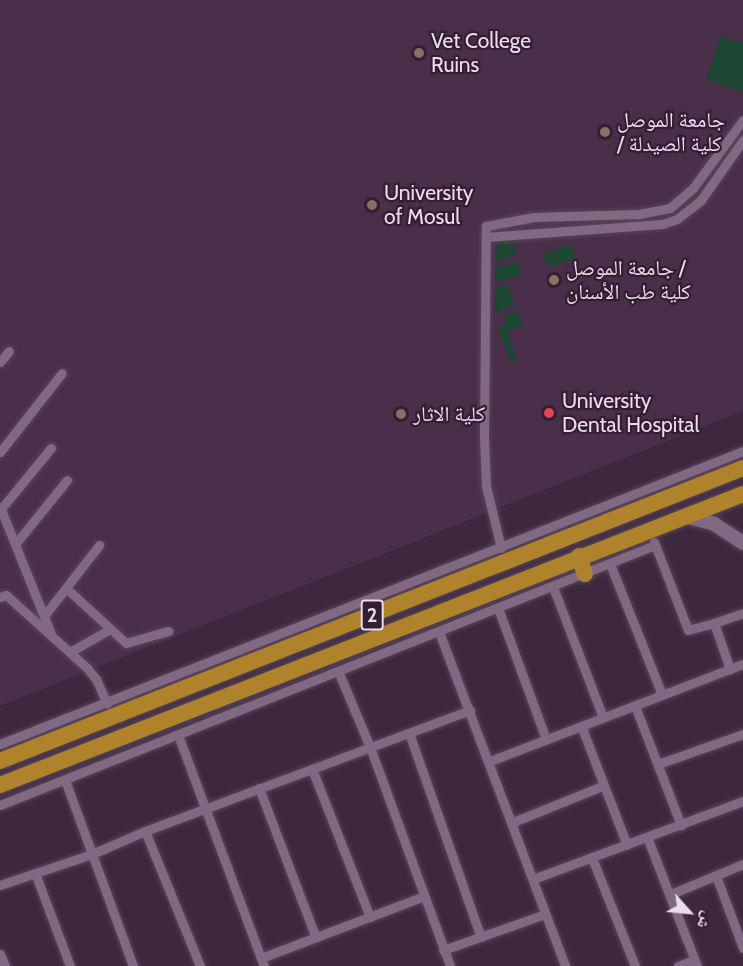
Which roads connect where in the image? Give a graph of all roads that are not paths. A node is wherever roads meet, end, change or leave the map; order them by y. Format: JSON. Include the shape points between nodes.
{"nodes":[{"id":1,"x":743,"y":120,"type":"edge"},
{"id":2,"x":743,"y":140,"type":"edge"},
{"id":3,"x":486,"y":237,"type":"junction"},
{"id":4,"x":9,"y":351,"type":"dead end"},
{"id":5,"x":0,"y":362,"type":"edge"},
{"id":6,"x":62,"y":373,"type":"dead end"},
{"id":7,"x":51,"y":448,"type":"dead end"},
{"id":8,"x":0,"y":452,"type":"edge"},
{"id":9,"x":743,"y":452,"type":"edge"},
{"id":10,"x":743,"y":468,"type":"edge"},
{"id":11,"x":67,"y":480,"type":"dead end"},
{"id":12,"x":743,"y":494,"type":"edge"},
{"id":13,"x":1,"y":508,"type":"edge"},
{"id":14,"x":685,"y":516,"type":"junction"},
{"id":15,"x":649,"y":529,"type":"junction"},
{"id":16,"x":11,"y":531,"type":"junction"},
{"id":17,"x":0,"y":533,"type":"edge"},
{"id":18,"x":16,"y":543,"type":"junction"},
{"id":19,"x":743,"y":543,"type":"edge"},
{"id":20,"x":99,"y":545,"type":"dead end"},
{"id":21,"x":655,"y":546,"type":"junction"},
{"id":22,"x":494,"y":556,"type":"junction"},
{"id":23,"x":579,"y":556,"type":"junction"},
{"id":24,"x":610,"y":564,"type":"junction"},
{"id":25,"x":585,"y":574,"type":"junction"},
{"id":26,"x":553,"y":586,"type":"junction"},
{"id":27,"x":66,"y":588,"type":"junction"},
{"id":28,"x":0,"y":597,"type":"edge"},
{"id":29,"x":498,"y":608,"type":"junction"},
{"id":30,"x":743,"y":613,"type":"edge"},
{"id":31,"x":44,"y":615,"type":"junction"},
{"id":32,"x":714,"y":623,"type":"junction"},
{"id":33,"x":110,"y":628,"type":"junction"},
{"id":34,"x":168,"y":631,"type":"dead end"},
{"id":35,"x":439,"y":632,"type":"junction"},
{"id":36,"x":324,"y":634,"type":"junction"},
{"id":37,"x":52,"y":636,"type":"junction"},
{"id":38,"x":70,"y":652,"type":"junction"},
{"id":39,"x":331,"y":654,"type":"junction"},
{"id":40,"x":743,"y":664,"type":"edge"},
{"id":41,"x":730,"y":669,"type":"junction"},
{"id":42,"x":338,"y":672,"type":"junction"},
{"id":43,"x":662,"y":695,"type":"junction"},
{"id":44,"x":107,"y":704,"type":"junction"},
{"id":45,"x":635,"y":706,"type":"junction"},
{"id":46,"x":470,"y":710,"type":"junction"},
{"id":47,"x":603,"y":717,"type":"junction"},
{"id":48,"x":582,"y":728,"type":"junction"},
{"id":49,"x":409,"y":733,"type":"junction"},
{"id":50,"x":743,"y":734,"type":"edge"},
{"id":51,"x":178,"y":735,"type":"junction"},
{"id":52,"x":546,"y":739,"type":"junction"},
{"id":53,"x":0,"y":744,"type":"edge"},
{"id":54,"x":370,"y":747,"type":"junction"},
{"id":55,"x":0,"y":761,"type":"edge"},
{"id":56,"x":490,"y":762,"type":"junction"},
{"id":57,"x":658,"y":764,"type":"junction"},
{"id":58,"x":312,"y":769,"type":"junction"},
{"id":59,"x":65,"y":780,"type":"junction"},
{"id":60,"x":0,"y":785,"type":"edge"},
{"id":61,"x":602,"y":786,"type":"junction"},
{"id":62,"x":259,"y":789,"type":"junction"},
{"id":63,"x":743,"y":801,"type":"edge"},
{"id":64,"x":0,"y":805,"type":"edge"},
{"id":65,"x":204,"y":809,"type":"junction"},
{"id":66,"x":513,"y":822,"type":"junction"},
{"id":67,"x":681,"y":825,"type":"junction"},
{"id":68,"x":145,"y":831,"type":"junction"},
{"id":69,"x":647,"y":837,"type":"junction"},
{"id":70,"x":627,"y":845,"type":"junction"},
{"id":71,"x":92,"y":854,"type":"junction"},
{"id":72,"x":592,"y":858,"type":"junction"},
{"id":73,"x":743,"y":864,"type":"edge"},
{"id":74,"x":35,"y":873,"type":"junction"},
{"id":75,"x":716,"y":876,"type":"junction"},
{"id":76,"x":533,"y":879,"type":"junction"},
{"id":77,"x":0,"y":885,"type":"edge"},
{"id":78,"x":671,"y":894,"type":"junction"},
{"id":79,"x":424,"y":896,"type":"junction"},
{"id":80,"x":545,"y":914,"type":"junction"},
{"id":81,"x":370,"y":917,"type":"junction"},
{"id":82,"x":481,"y":937,"type":"junction"},
{"id":83,"x":315,"y":938,"type":"junction"},
{"id":84,"x":743,"y":948,"type":"edge"},
{"id":85,"x":443,"y":951,"type":"junction"},
{"id":86,"x":0,"y":954,"type":"edge"},
{"id":87,"x":261,"y":963,"type":"edge"},
{"id":88,"x":696,"y":963,"type":"edge"},
{"id":89,"x":4,"y":966,"type":"edge"},
{"id":90,"x":70,"y":966,"type":"edge"},
{"id":91,"x":133,"y":966,"type":"edge"},
{"id":92,"x":200,"y":966,"type":"edge"},
{"id":93,"x":450,"y":966,"type":"edge"},
{"id":94,"x":566,"y":966,"type":"edge"},
{"id":95,"x":635,"y":966,"type":"edge"},
{"id":96,"x":678,"y":966,"type":"edge"}],
"edges":[{"from":1,"to":3,"type":"street","via":[[693,188],[670,208],[639,214],[534,217],[486,226]]},
{"from":2,"to":3,"type":"street","via":[[701,200],[677,219],[654,225]]},
{"from":3,"to":22,"type":"street","via":[[484,438]]},
{"from":4,"to":5,"type":"street"},
{"from":6,"to":8,"type":"street"},
{"from":7,"to":13,"type":"street"},
{"from":9,"to":22,"type":"street"},
{"from":10,"to":22,"type":"highway","number":"2"},
{"from":11,"to":18,"type":"street"},
{"from":12,"to":14,"type":"highway","number":"2"},
{"from":13,"to":16,"type":"street"},
{"from":14,"to":15,"type":"highway","number":"2"},
{"from":14,"to":19,"type":"main road","via":[[714,524]]},
{"from":15,"to":21,"type":"street"},
{"from":15,"to":23,"type":"highway","number":"2"},
{"from":16,"to":17,"type":"street"},
{"from":16,"to":18,"type":"street"},
{"from":18,"to":31,"type":"street"},
{"from":20,"to":27,"type":"street"},
{"from":21,"to":24,"type":"street"},
{"from":21,"to":32,"type":"street","via":[[688,630]]},
{"from":22,"to":36,"type":"highway","number":"2"},
{"from":22,"to":44,"type":"street"},
{"from":23,"to":25,"type":"highway"},
{"from":23,"to":39,"type":"highway","number":"2"},
{"from":24,"to":25,"type":"street"},
{"from":24,"to":43,"type":"street"},
{"from":25,"to":26,"type":"street"},
{"from":26,"to":29,"type":"street"},
{"from":26,"to":47,"type":"street"},
{"from":27,"to":31,"type":"street"},
{"from":27,"to":33,"type":"street"},
{"from":28,"to":37,"type":"street","via":[[6,595]]},
{"from":29,"to":35,"type":"street"},
{"from":29,"to":52,"type":"street"},
{"from":30,"to":32,"type":"street"},
{"from":31,"to":37,"type":"street"},
{"from":32,"to":41,"type":"street"},
{"from":33,"to":34,"type":"street","via":[[126,644]]},
{"from":33,"to":38,"type":"street"},
{"from":35,"to":42,"type":"street"},
{"from":35,"to":46,"type":"street"},
{"from":36,"to":39,"type":"highway"},
{"from":36,"to":55,"type":"highway","number":"2"},
{"from":37,"to":38,"type":"street"},
{"from":38,"to":44,"type":"street","via":[[93,675]]},
{"from":39,"to":60,"type":"highway","number":"2"},
{"from":40,"to":41,"type":"street"},
{"from":41,"to":43,"type":"street"},
{"from":42,"to":51,"type":"street"},
{"from":42,"to":54,"type":"street"},
{"from":43,"to":45,"type":"street"},
{"from":44,"to":53,"type":"street"},
{"from":45,"to":47,"type":"street"},
{"from":45,"to":57,"type":"street"},
{"from":46,"to":49,"type":"street"},
{"from":46,"to":56,"type":"street"},
{"from":47,"to":48,"type":"street"},
{"from":48,"to":52,"type":"street"},
{"from":48,"to":61,"type":"street"},
{"from":49,"to":54,"type":"street"},
{"from":49,"to":82,"type":"street"},
{"from":50,"to":57,"type":"street"},
{"from":51,"to":59,"type":"street"},
{"from":51,"to":65,"type":"street"},
{"from":52,"to":56,"type":"street"},
{"from":54,"to":58,"type":"street"},
{"from":54,"to":79,"type":"street"},
{"from":56,"to":66,"type":"street"},
{"from":57,"to":67,"type":"street"},
{"from":58,"to":62,"type":"street"},
{"from":58,"to":81,"type":"street"},
{"from":59,"to":64,"type":"street"},
{"from":59,"to":71,"type":"street"},
{"from":61,"to":66,"type":"street"},
{"from":61,"to":70,"type":"street"},
{"from":62,"to":65,"type":"street"},
{"from":62,"to":83,"type":"street"},
{"from":63,"to":67,"type":"street"},
{"from":65,"to":68,"type":"street"},
{"from":65,"to":87,"type":"street"},
{"from":66,"to":76,"type":"street"},
{"from":67,"to":69,"type":"street"},
{"from":68,"to":71,"type":"street"},
{"from":68,"to":92,"type":"street"},
{"from":69,"to":70,"type":"street"},
{"from":69,"to":78,"type":"street"},
{"from":70,"to":72,"type":"street"},
{"from":71,"to":74,"type":"street"},
{"from":71,"to":91,"type":"street"},
{"from":72,"to":76,"type":"street"},
{"from":72,"to":95,"type":"street"},
{"from":73,"to":75,"type":"street"},
{"from":74,"to":77,"type":"street"},
{"from":74,"to":90,"type":"street"},
{"from":75,"to":78,"type":"street"},
{"from":75,"to":84,"type":"street"},
{"from":76,"to":80,"type":"street"},
{"from":78,"to":88,"type":"street"},
{"from":79,"to":81,"type":"street"},
{"from":79,"to":85,"type":"street"},
{"from":80,"to":82,"type":"street"},
{"from":80,"to":94,"type":"street"},
{"from":81,"to":83,"type":"street"},
{"from":82,"to":85,"type":"street"},
{"from":83,"to":87,"type":"street"},
{"from":85,"to":93,"type":"street"},
{"from":86,"to":89,"type":"street"},
{"from":88,"to":96,"type":"street"}]}
